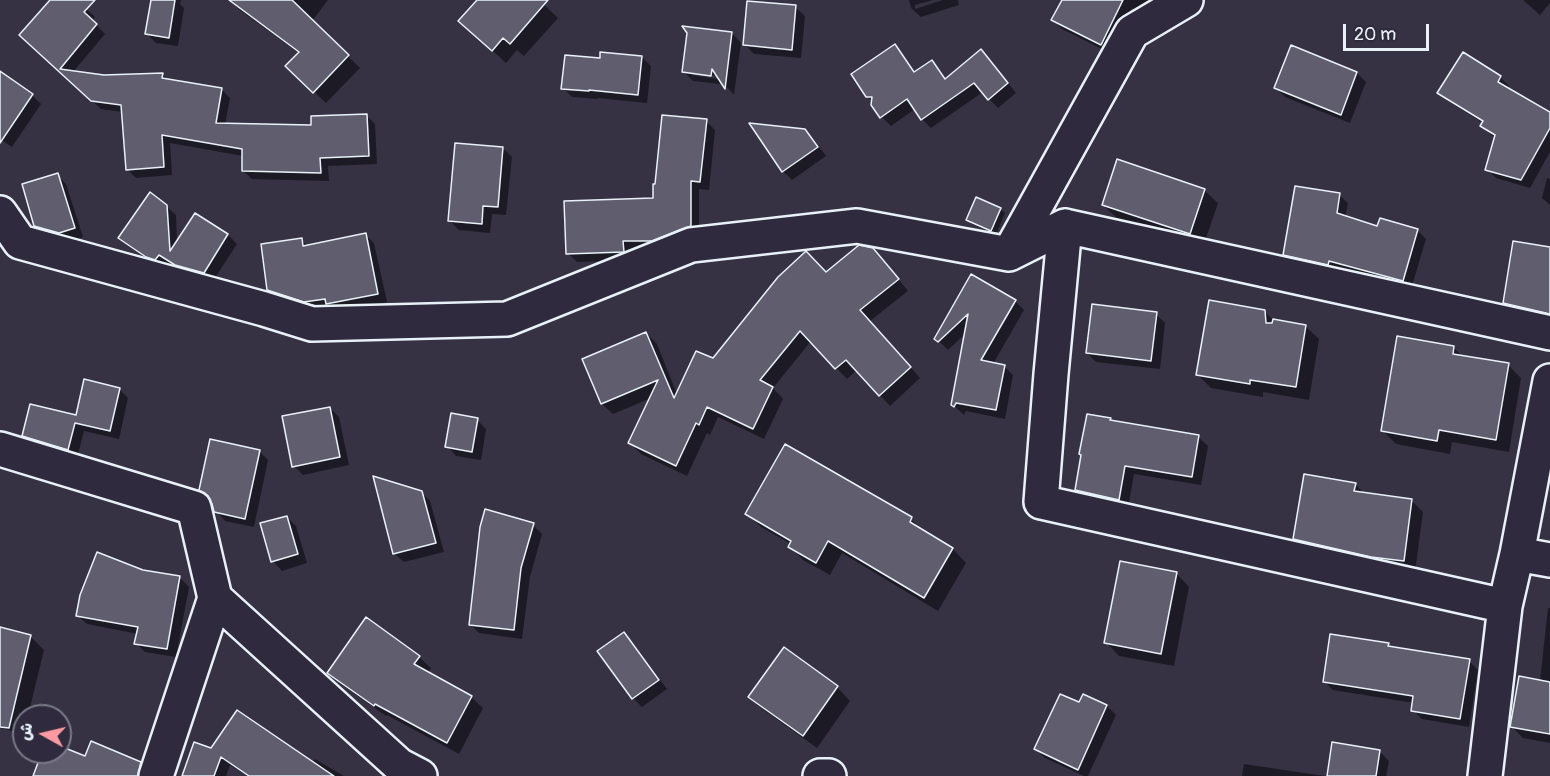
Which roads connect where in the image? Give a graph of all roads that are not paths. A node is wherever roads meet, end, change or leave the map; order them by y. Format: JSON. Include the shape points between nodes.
{"nodes":[{"id":1,"x":1186,"y":0,"type":"edge"},
{"id":2,"x":0,"y":213,"type":"edge"},
{"id":3,"x":1065,"y":226,"type":"junction"},
{"id":4,"x":1009,"y":254,"type":"junction"},
{"id":5,"x":1550,"y":333,"type":"edge"},
{"id":6,"x":1550,"y":381,"type":"edge"},
{"id":7,"x":0,"y":449,"type":"edge"},
{"id":8,"x":1517,"y":555,"type":"junction"},
{"id":9,"x":1550,"y":560,"type":"edge"},
{"id":10,"x":215,"y":598,"type":"junction"},
{"id":11,"x":1505,"y":606,"type":"junction"},
{"id":12,"x":156,"y":776,"type":"edge"},
{"id":13,"x":420,"y":776,"type":"edge"},
{"id":14,"x":820,"y":776,"type":"edge"},
{"id":15,"x":829,"y":776,"type":"edge"},
{"id":16,"x":1485,"y":776,"type":"edge"}],
"edges":[{"from":1,"to":4,"type":"street","via":[[1132,32]]},
{"from":2,"to":4,"type":"street","via":[[20,242],[312,324],[507,319],[691,245],[857,226]]},
{"from":3,"to":4,"type":"street"},
{"from":3,"to":5,"type":"street"},
{"from":3,"to":11,"type":"street","via":[[1041,502]]},
{"from":6,"to":8,"type":"street"},
{"from":7,"to":10,"type":"street","via":[[194,508]]},
{"from":8,"to":9,"type":"street"},
{"from":8,"to":11,"type":"street"},
{"from":10,"to":12,"type":"street"},
{"from":10,"to":13,"type":"street","via":[[399,765]]},
{"from":11,"to":16,"type":"street"},
{"from":14,"to":15,"type":"street"}]}
